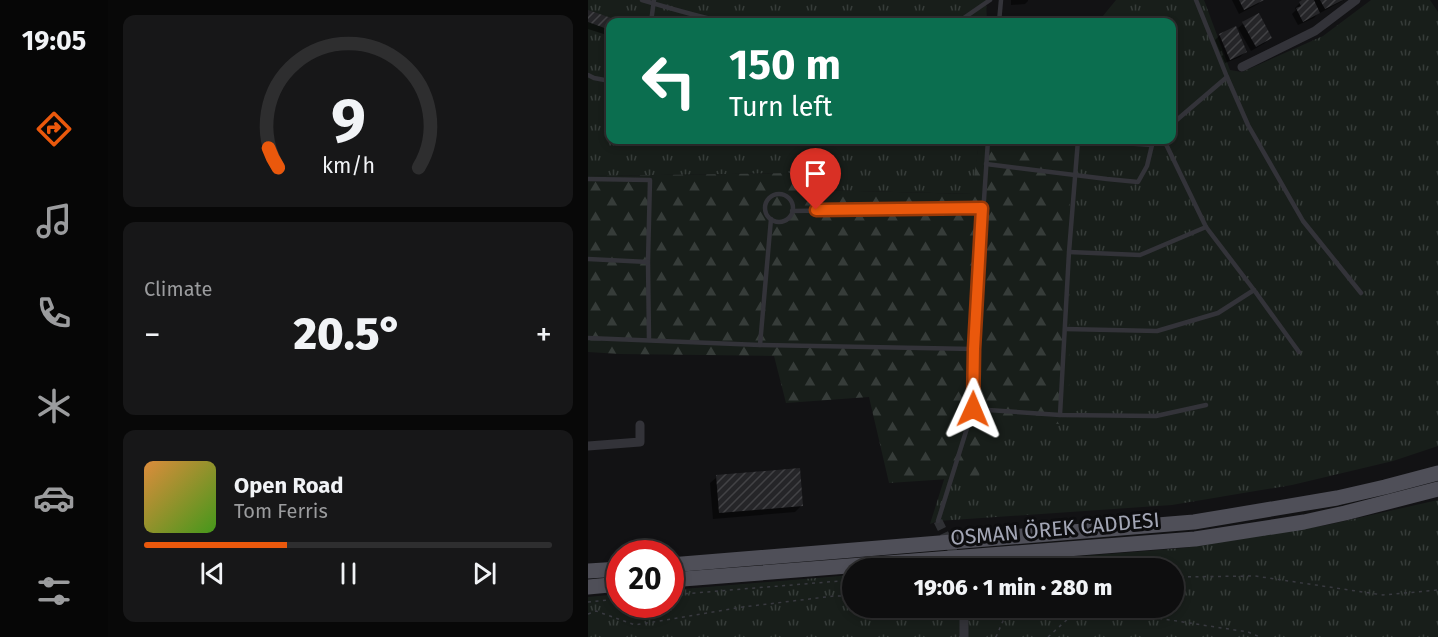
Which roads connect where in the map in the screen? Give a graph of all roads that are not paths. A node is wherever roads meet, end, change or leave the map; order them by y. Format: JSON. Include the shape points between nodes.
{"nodes":[{"id":1,"x":642,"y":0,"type":"edge"},
{"id":2,"x":990,"y":0,"type":"edge"},
{"id":3,"x":1001,"y":0,"type":"edge"},
{"id":4,"x":1196,"y":0,"type":"edge"},
{"id":5,"x":1356,"y":0,"type":"edge"},
{"id":6,"x":653,"y":2,"type":"edge"},
{"id":7,"x":651,"y":18,"type":"edge"},
{"id":8,"x":703,"y":18,"type":"edge"},
{"id":9,"x":964,"y":18,"type":"edge"},
{"id":10,"x":999,"y":18,"type":"edge"},
{"id":11,"x":1242,"y":67,"type":"dead end"},
{"id":12,"x":588,"y":75,"type":"edge"},
{"id":13,"x":1227,"y":77,"type":"junction"},
{"id":14,"x":606,"y":80,"type":"edge"},
{"id":15,"x":1176,"y":121,"type":"edge"},
{"id":16,"x":988,"y":144,"type":"edge"},
{"id":17,"x":1078,"y":144,"type":"edge"},
{"id":18,"x":1137,"y":144,"type":"edge"},
{"id":19,"x":1166,"y":144,"type":"edge"},
{"id":20,"x":1152,"y":145,"type":"joint"},
{"id":21,"x":986,"y":164,"type":"junction"},
{"id":22,"x":1076,"y":175,"type":"junction"},
{"id":23,"x":588,"y":179,"type":"edge"},
{"id":24,"x":982,"y":208,"type":"junction"},
{"id":25,"x":792,"y":211,"type":"junction"},
{"id":26,"x":771,"y":219,"type":"junction"},
{"id":27,"x":1206,"y":226,"type":"junction"},
{"id":28,"x":1069,"y":252,"type":"junction"},
{"id":29,"x":588,"y":259,"type":"edge"},
{"id":30,"x":648,"y":262,"type":"junction"},
{"id":31,"x":1254,"y":290,"type":"junction"},
{"id":32,"x":1361,"y":293,"type":"dead end"},
{"id":33,"x":1065,"y":329,"type":"junction"},
{"id":34,"x":588,"y":338,"type":"edge"},
{"id":35,"x":648,"y":340,"type":"junction"},
{"id":36,"x":760,"y":345,"type":"junction"},
{"id":37,"x":974,"y":349,"type":"junction"},
{"id":38,"x":1299,"y":352,"type":"dead end"},
{"id":39,"x":1206,"y":405,"type":"dead end"},
{"id":40,"x":973,"y":409,"type":"junction"},
{"id":41,"x":1060,"y":415,"type":"junction"},
{"id":42,"x":640,"y":425,"type":"dead end"},
{"id":43,"x":588,"y":446,"type":"edge"},
{"id":44,"x":1438,"y":473,"type":"edge"},
{"id":45,"x":1438,"y":489,"type":"edge"},
{"id":46,"x":938,"y":521,"type":"tunnel mouth"},
{"id":47,"x":684,"y":564,"type":"edge"},
{"id":48,"x":606,"y":570,"type":"edge"},
{"id":49,"x":588,"y":571,"type":"edge"},
{"id":50,"x":684,"y":579,"type":"edge"},
{"id":51,"x":606,"y":585,"type":"edge"},
{"id":52,"x":588,"y":587,"type":"edge"},
{"id":53,"x":964,"y":618,"type":"edge"},
{"id":54,"x":964,"y":637,"type":"edge"}],
"edges":[{"from":1,"to":6,"type":"lane"},
{"from":2,"to":9,"type":"lane"},
{"from":3,"to":10,"type":"lane"},
{"from":4,"to":13,"type":"lane"},
{"from":5,"to":11,"type":"street","via":[[1315,31]]},
{"from":6,"to":7,"type":"lane"},
{"from":6,"to":8,"type":"lane"},
{"from":12,"to":14,"type":"lane"},
{"from":13,"to":15,"type":"lane"},
{"from":13,"to":32,"type":"lane","via":[[1248,125],[1303,221]]},
{"from":16,"to":21,"type":"lane"},
{"from":17,"to":22,"type":"lane"},
{"from":18,"to":20,"type":"lane"},
{"from":19,"to":27,"type":"lane"},
{"from":20,"to":22,"type":"lane","via":[[1138,182]]},
{"from":21,"to":22,"type":"lane"},
{"from":21,"to":24,"type":"lane"},
{"from":22,"to":28,"type":"lane"},
{"from":23,"to":30,"type":"lane","via":[[650,180]]},
{"from":24,"to":25,"type":"lane"},
{"from":24,"to":37,"type":"lane"},
{"from":25,"to":26,"type":"lane","via":[[783,220]]},
{"from":25,"to":26,"type":"lane","via":[[789,198],[781,194],[772,196],[765,207]]},
{"from":26,"to":36,"type":"lane"},
{"from":27,"to":28,"type":"lane","via":[[1140,255]]},
{"from":27,"to":31,"type":"lane"},
{"from":28,"to":33,"type":"lane"},
{"from":29,"to":30,"type":"lane"},
{"from":30,"to":35,"type":"lane"},
{"from":31,"to":33,"type":"lane","via":[[1218,313],[1157,331]]},
{"from":31,"to":38,"type":"lane"},
{"from":33,"to":41,"type":"lane"},
{"from":34,"to":35,"type":"lane"},
{"from":35,"to":36,"type":"lane"},
{"from":36,"to":37,"type":"lane"},
{"from":37,"to":40,"type":"lane"},
{"from":39,"to":41,"type":"lane","via":[[1156,416]]},
{"from":40,"to":41,"type":"lane"},
{"from":40,"to":46,"type":"lane"},
{"from":42,"to":43,"type":"street","via":[[640,442]]},
{"from":44,"to":47,"type":"main road","name":"OSMAN ÖREK CADDESI","via":[[1336,498],[1194,522]]},
{"from":45,"to":50,"type":"main road","name":"OSMAN ÖREK CADDESI","via":[[1314,520],[1195,539]]},
{"from":48,"to":49,"type":"main road"},
{"from":51,"to":52,"type":"main road"},
{"from":53,"to":54,"type":"street"}]}
